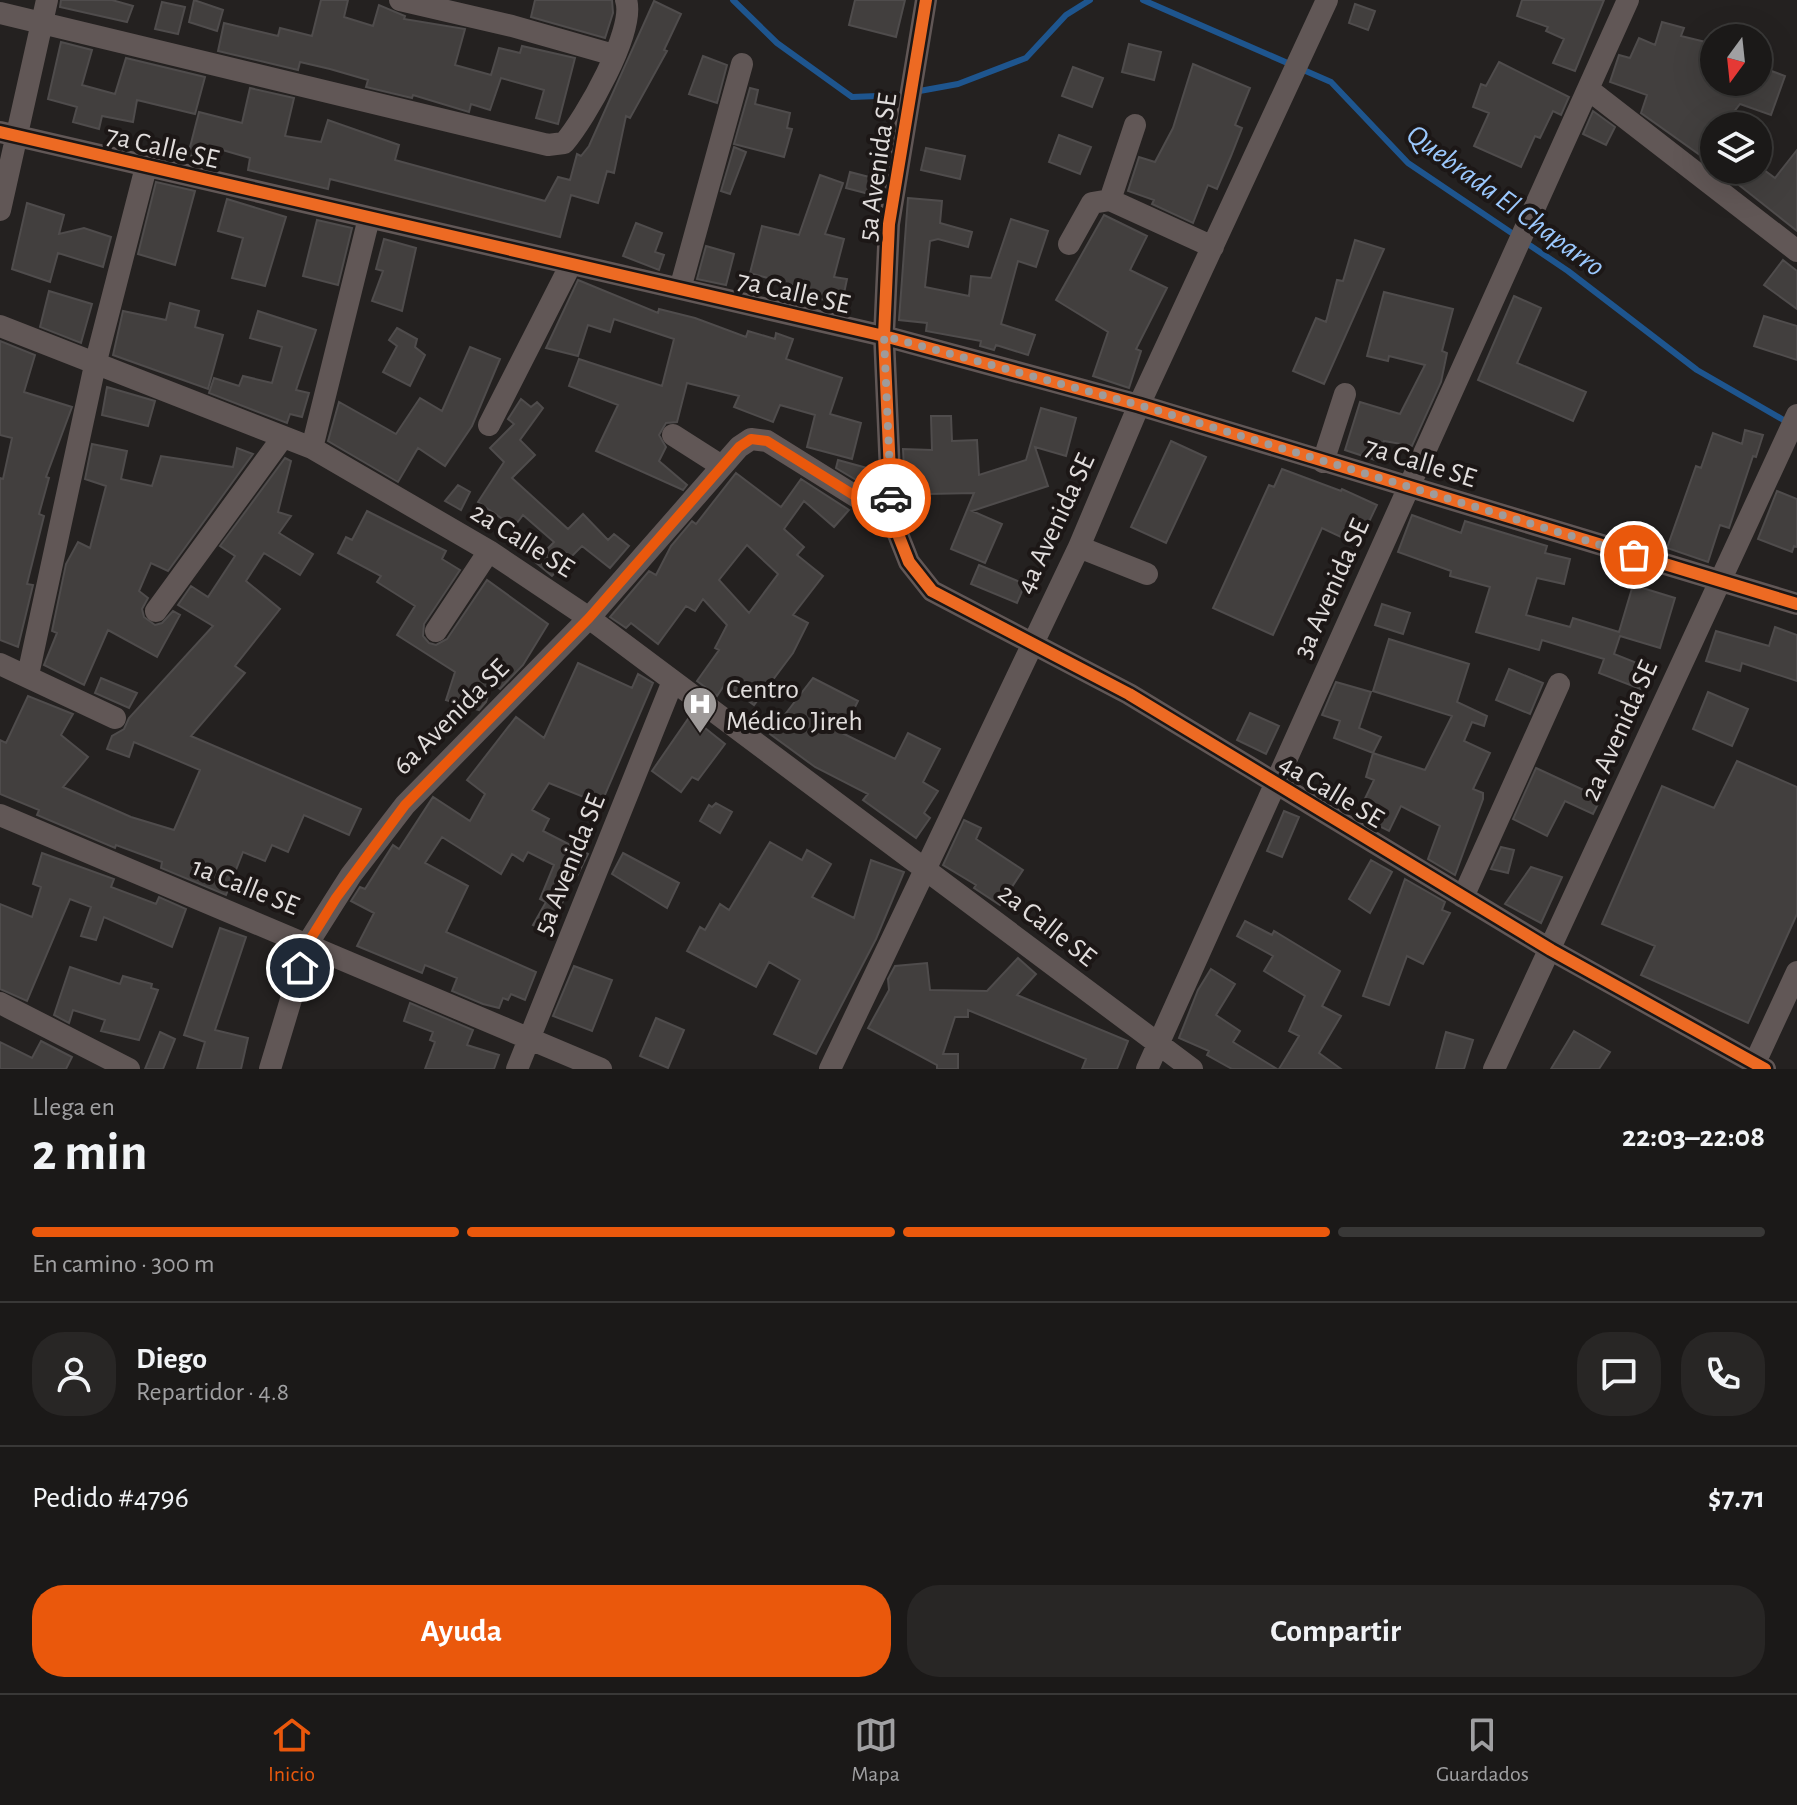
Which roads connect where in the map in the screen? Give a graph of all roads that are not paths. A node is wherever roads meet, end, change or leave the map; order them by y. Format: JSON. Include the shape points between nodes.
{"nodes":[{"id":1,"x":47,"y":0,"type":"edge"},
{"id":2,"x":400,"y":0,"type":"edge"},
{"id":3,"x":626,"y":0,"type":"edge"},
{"id":4,"x":926,"y":0,"type":"edge"},
{"id":5,"x":1327,"y":0,"type":"edge"},
{"id":6,"x":1628,"y":0,"type":"edge"},
{"id":7,"x":0,"y":13,"type":"edge"},
{"id":8,"x":42,"y":23,"type":"junction"},
{"id":9,"x":614,"y":55,"type":"junction"},
{"id":10,"x":742,"y":64,"type":"dead end"},
{"id":11,"x":1588,"y":89,"type":"junction"},
{"id":12,"x":1135,"y":125,"type":"dead end"},
{"id":13,"x":8,"y":134,"type":"edge"},
{"id":14,"x":146,"y":167,"type":"junction"},
{"id":15,"x":1110,"y":200,"type":"junction"},
{"id":16,"x":0,"y":210,"type":"edge"},
{"id":17,"x":369,"y":218,"type":"junction"},
{"id":18,"x":1069,"y":244,"type":"dead end"},
{"id":19,"x":1213,"y":247,"type":"junction"},
{"id":20,"x":1797,"y":251,"type":"edge"},
{"id":21,"x":571,"y":264,"type":"junction"},
{"id":22,"x":680,"y":289,"type":"junction"},
{"id":23,"x":0,"y":326,"type":"edge"},
{"id":24,"x":884,"y":336,"type":"junction"},
{"id":25,"x":95,"y":365,"type":"junction"},
{"id":26,"x":1345,"y":394,"type":"dead end"},
{"id":27,"x":1139,"y":405,"type":"junction"},
{"id":28,"x":1797,"y":415,"type":"edge"},
{"id":29,"x":489,"y":425,"type":"dead end"},
{"id":30,"x":673,"y":435,"type":"dead end"},
{"id":31,"x":283,"y":437,"type":"junction"},
{"id":32,"x":312,"y":448,"type":"junction"},
{"id":33,"x":1323,"y":462,"type":"junction"},
{"id":34,"x":720,"y":465,"type":"junction"},
{"id":35,"x":1408,"y":489,"type":"junction"},
{"id":36,"x":894,"y":526,"type":"junction"},
{"id":37,"x":1079,"y":547,"type":"junction"},
{"id":38,"x":489,"y":551,"type":"junction"},
{"id":39,"x":1147,"y":574,"type":"dead end"},
{"id":40,"x":1719,"y":579,"type":"junction"},
{"id":41,"x":1797,"y":604,"type":"edge"},
{"id":42,"x":156,"y":611,"type":"dead end"},
{"id":43,"x":589,"y":618,"type":"junction"},
{"id":44,"x":436,"y":631,"type":"dead end"},
{"id":45,"x":1031,"y":642,"type":"junction"},
{"id":46,"x":0,"y":664,"type":"edge"},
{"id":47,"x":28,"y":675,"type":"junction"},
{"id":48,"x":673,"y":681,"type":"junction"},
{"id":49,"x":1559,"y":684,"type":"dead end"},
{"id":50,"x":115,"y":718,"type":"dead end"},
{"id":51,"x":1275,"y":785,"type":"junction"},
{"id":52,"x":0,"y":815,"type":"edge"},
{"id":53,"x":925,"y":868,"type":"junction"},
{"id":54,"x":1463,"y":897,"type":"junction"},
{"id":55,"x":308,"y":943,"type":"junction"},
{"id":56,"x":1551,"y":950,"type":"junction"},
{"id":57,"x":1797,"y":972,"type":"edge"},
{"id":58,"x":0,"y":1003,"type":"edge"},
{"id":59,"x":531,"y":1039,"type":"junction"},
{"id":60,"x":1157,"y":1046,"type":"junction"},
{"id":61,"x":1757,"y":1067,"type":"edge"},
{"id":62,"x":129,"y":1069,"type":"edge"},
{"id":63,"x":270,"y":1069,"type":"edge"},
{"id":64,"x":517,"y":1069,"type":"edge"},
{"id":65,"x":601,"y":1069,"type":"edge"},
{"id":66,"x":830,"y":1069,"type":"edge"},
{"id":67,"x":1147,"y":1069,"type":"edge"},
{"id":68,"x":1192,"y":1069,"type":"edge"},
{"id":69,"x":1494,"y":1069,"type":"edge"}],
"edges":[{"from":1,"to":8,"type":"street"},
{"from":2,"to":9,"type":"street"},
{"from":3,"to":9,"type":"street","via":[[624,35]]},
{"from":4,"to":24,"type":"street","name":"5a Avenida SE","via":[[889,224]]},
{"from":5,"to":19,"type":"street","name":"4a Avenida SE"},
{"from":6,"to":11,"type":"street","name":"3a Avenida SE"},
{"from":7,"to":8,"type":"street"},
{"from":8,"to":9,"type":"street","via":[[548,145],[564,143],[576,129]]},
{"from":8,"to":13,"type":"street"},
{"from":10,"to":22,"type":"street"},
{"from":11,"to":20,"type":"street"},
{"from":11,"to":35,"type":"street","name":"3a Avenida SE"},
{"from":12,"to":15,"type":"street"},
{"from":13,"to":14,"type":"street","name":"7a Calle SE"},
{"from":13,"to":16,"type":"street"},
{"from":14,"to":17,"type":"street","name":"7a Calle SE"},
{"from":14,"to":25,"type":"street"},
{"from":15,"to":18,"type":"street","via":[[1092,203]]},
{"from":15,"to":19,"type":"street"},
{"from":17,"to":21,"type":"street","name":"7a Calle SE"},
{"from":17,"to":32,"type":"street"},
{"from":19,"to":27,"type":"street","name":"4a Avenida SE"},
{"from":21,"to":22,"type":"street","name":"7a Calle SE"},
{"from":21,"to":29,"type":"street"},
{"from":22,"to":24,"type":"street","name":"7a Calle SE"},
{"from":23,"to":25,"type":"street","name":"2a Calle SE"},
{"from":24,"to":27,"type":"street","name":"7a Calle SE"},
{"from":24,"to":36,"type":"street","name":"5a Avenida SE"},
{"from":25,"to":31,"type":"street","name":"2a Calle SE"},
{"from":25,"to":47,"type":"street"},
{"from":26,"to":33,"type":"street"},
{"from":27,"to":33,"type":"street","name":"7a Calle SE"},
{"from":27,"to":37,"type":"street","name":"4a Avenida SE"},
{"from":28,"to":40,"type":"street","name":"2a Avenida SE"},
{"from":30,"to":34,"type":"street"},
{"from":31,"to":32,"type":"street","name":"2a Calle SE"},
{"from":31,"to":42,"type":"street"},
{"from":32,"to":38,"type":"street","name":"2a Calle SE"},
{"from":33,"to":35,"type":"street","name":"7a Calle SE"},
{"from":34,"to":36,"type":"street","name":"6a Avenida SE","via":[[751,439],[767,441]]},
{"from":34,"to":43,"type":"street","name":"6a Avenida SE"},
{"from":35,"to":40,"type":"street","name":"7a Calle SE"},
{"from":35,"to":51,"type":"street","name":"3a Avenida SE"},
{"from":36,"to":45,"type":"street","name":"4a Calle SE","via":[[909,562],[932,591]]},
{"from":37,"to":39,"type":"street"},
{"from":37,"to":45,"type":"street","name":"4a Avenida SE"},
{"from":38,"to":43,"type":"street","name":"2a Calle SE"},
{"from":38,"to":44,"type":"street"},
{"from":40,"to":41,"type":"street","name":"7a Calle SE"},
{"from":40,"to":56,"type":"street","name":"2a Avenida SE"},
{"from":43,"to":48,"type":"street","name":"2a Calle SE"},
{"from":43,"to":55,"type":"street","name":"6a Avenida SE","via":[[405,805]]},
{"from":45,"to":51,"type":"street","name":"4a Calle SE","via":[[1129,694]]},
{"from":45,"to":53,"type":"street","name":"4a Avenida SE"},
{"from":46,"to":47,"type":"street"},
{"from":47,"to":50,"type":"street"},
{"from":48,"to":53,"type":"street","name":"2a Calle SE"},
{"from":48,"to":59,"type":"street","name":"5a Avenida SE"},
{"from":49,"to":54,"type":"street"},
{"from":51,"to":54,"type":"street","name":"4a Calle SE"},
{"from":51,"to":60,"type":"street","name":"3a Avenida SE"},
{"from":52,"to":55,"type":"street","name":"1a Calle SE"},
{"from":53,"to":60,"type":"street","name":"2a Calle SE"},
{"from":53,"to":66,"type":"street","name":"4a Avenida SE"},
{"from":54,"to":56,"type":"street","name":"4a Calle SE"},
{"from":55,"to":59,"type":"street","name":"1a Calle SE"},
{"from":55,"to":63,"type":"street","name":"6a Avenida SE"},
{"from":56,"to":61,"type":"street","name":"4a Calle SE"},
{"from":56,"to":69,"type":"street","name":"2a Avenida SE"},
{"from":57,"to":61,"type":"street"},
{"from":58,"to":62,"type":"street"},
{"from":59,"to":64,"type":"street","name":"5a Avenida SE"},
{"from":59,"to":65,"type":"street","name":"1a Calle SE"},
{"from":60,"to":67,"type":"street","name":"3a Avenida SE"},
{"from":60,"to":68,"type":"street","name":"2a Calle SE"}]}
